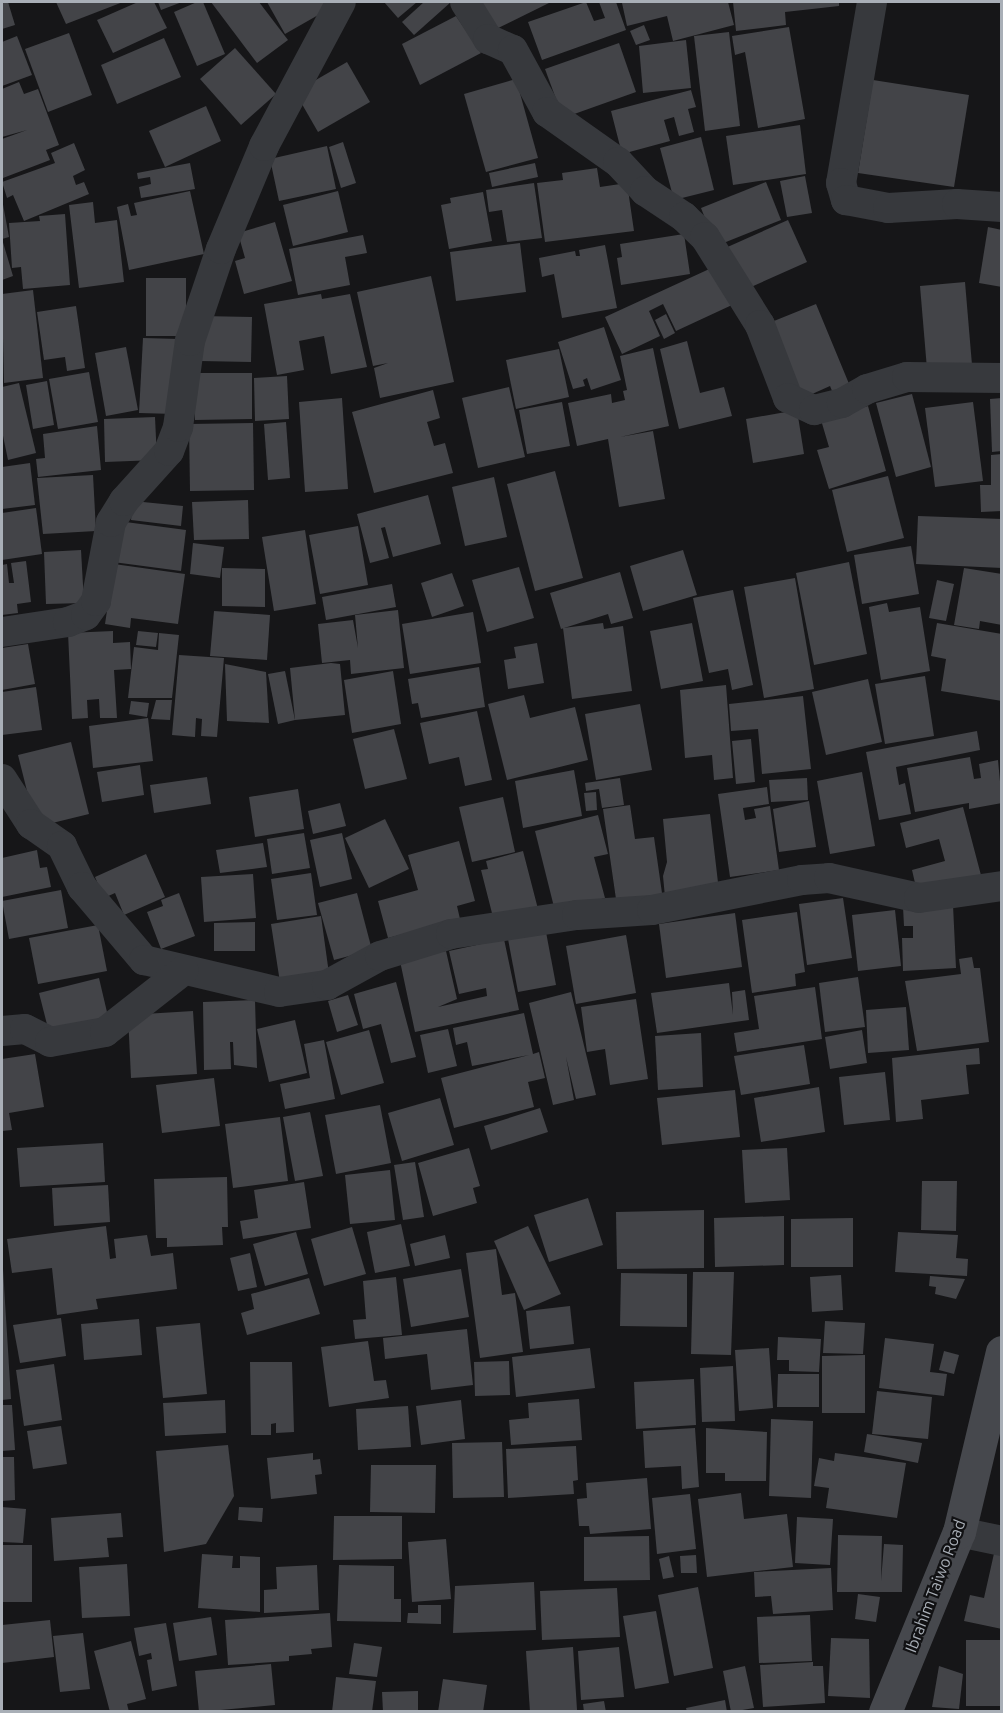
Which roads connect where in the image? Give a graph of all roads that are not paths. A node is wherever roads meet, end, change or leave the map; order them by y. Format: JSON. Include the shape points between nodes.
{"nodes":[{"id":1,"x":341,"y":2,"type":"edge"},
{"id":2,"x":465,"y":2,"type":"edge"},
{"id":3,"x":872,"y":2,"type":"edge"},
{"id":4,"x":1002,"y":207,"type":"edge"},
{"id":5,"x":1002,"y":378,"type":"edge"},
{"id":6,"x":2,"y":632,"type":"edge"},
{"id":7,"x":2,"y":779,"type":"edge"},
{"id":8,"x":1002,"y":886,"type":"edge"},
{"id":9,"x":184,"y":970,"type":"junction"},
{"id":10,"x":2,"y":1031,"type":"edge"},
{"id":11,"x":1002,"y":1352,"type":"edge"},
{"id":12,"x":959,"y":1532,"type":"junction"},
{"id":13,"x":1002,"y":1541,"type":"edge"},
{"id":14,"x":885,"y":1712,"type":"edge"}],
"edges":[{"from":1,"to":6,"type":"street","via":[[264,146],[221,249],[190,341],[178,427],[169,451],[124,501],[111,522],[96,601],[86,615],[68,622]]},
{"from":2,"to":5,"type":"street","via":[[488,39],[513,50],[548,112],[618,162],[645,191],[684,217],[705,237],[760,325],[788,398],[814,410],[908,377]]},
{"from":3,"to":4,"type":"street","via":[[842,183],[846,200],[888,208],[957,204]]},
{"from":7,"to":9,"type":"street","via":[[31,824],[62,846],[82,887],[144,960]]},
{"from":8,"to":9,"type":"street","via":[[919,898],[829,878],[802,880],[652,909],[577,915],[451,934],[380,956],[327,985],[301,991],[279,992]]},
{"from":9,"to":10,"type":"street","via":[[105,1032],[50,1042],[25,1029]]},
{"from":11,"to":12,"type":"main road","name":"Ibrahim Taiwo Road"},
{"from":12,"to":13,"type":"street"},
{"from":12,"to":14,"type":"main road","name":"Ibrahim Taiwo Road"}]}
